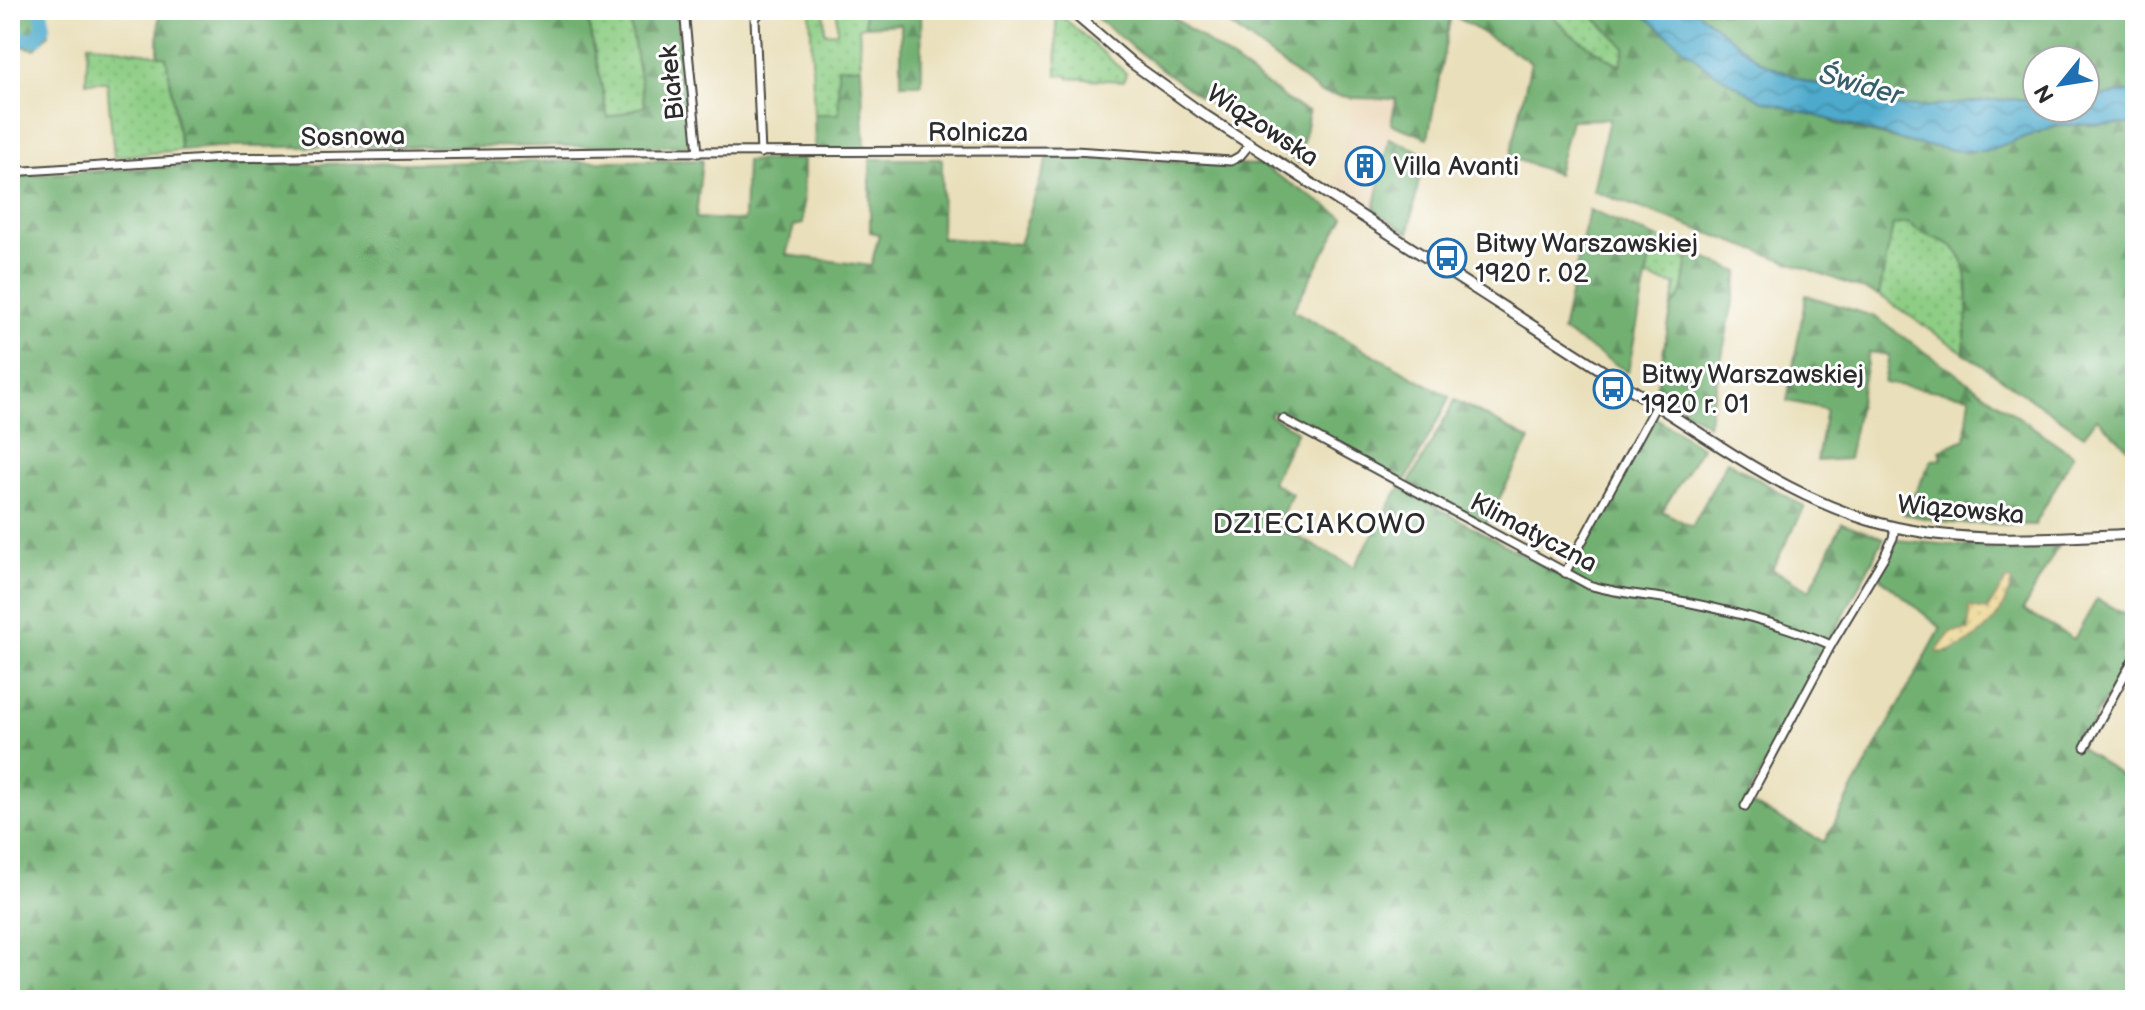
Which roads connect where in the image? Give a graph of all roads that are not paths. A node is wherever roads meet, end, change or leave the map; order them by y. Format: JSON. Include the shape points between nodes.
{"nodes":[{"id":1,"x":684,"y":10,"type":"edge"},
{"id":2,"x":761,"y":10,"type":"edge"},
{"id":3,"x":1070,"y":10,"type":"edge"},
{"id":4,"x":1250,"y":144,"type":"junction"},
{"id":5,"x":698,"y":153,"type":"junction"},
{"id":6,"x":761,"y":153,"type":"junction"},
{"id":7,"x":10,"y":172,"type":"edge"},
{"id":8,"x":1656,"y":405,"type":"junction"},
{"id":9,"x":1283,"y":419,"type":"dead end"},
{"id":10,"x":1895,"y":527,"type":"junction"},
{"id":11,"x":2135,"y":534,"type":"edge"},
{"id":12,"x":1565,"y":573,"type":"junction"},
{"id":13,"x":1831,"y":645,"type":"junction"},
{"id":14,"x":2135,"y":656,"type":"edge"},
{"id":15,"x":2085,"y":747,"type":"dead end"},
{"id":16,"x":1745,"y":806,"type":"dead end"}],
"edges":[{"from":1,"to":5,"type":"street","name":"Białek"},
{"from":2,"to":6,"type":"street","via":[[755,19]]},
{"from":3,"to":4,"type":"main road","name":"Wiązowska","via":[[1132,63]]},
{"from":4,"to":6,"type":"street","name":"Rolnicza","via":[[1231,161],[1075,151]]},
{"from":4,"to":8,"type":"main road","name":"Wiązowska"},
{"from":5,"to":6,"type":"street","name":"Rolnicza"},
{"from":5,"to":7,"type":"street","name":"Sosnowa","via":[[223,158]]},
{"from":8,"to":10,"type":"main road","name":"Wiązowska","via":[[1773,479],[1840,510]]},
{"from":8,"to":12,"type":"street"},
{"from":9,"to":12,"type":"street","name":"Klimatyczna"},
{"from":10,"to":11,"type":"main road","name":"Wiązowska","via":[[1989,538]]},
{"from":10,"to":13,"type":"street","via":[[1884,557]]},
{"from":12,"to":13,"type":"street","name":"Klimatyczna","via":[[1611,592],[1721,611]]},
{"from":13,"to":16,"type":"street"},
{"from":14,"to":15,"type":"street"}]}
